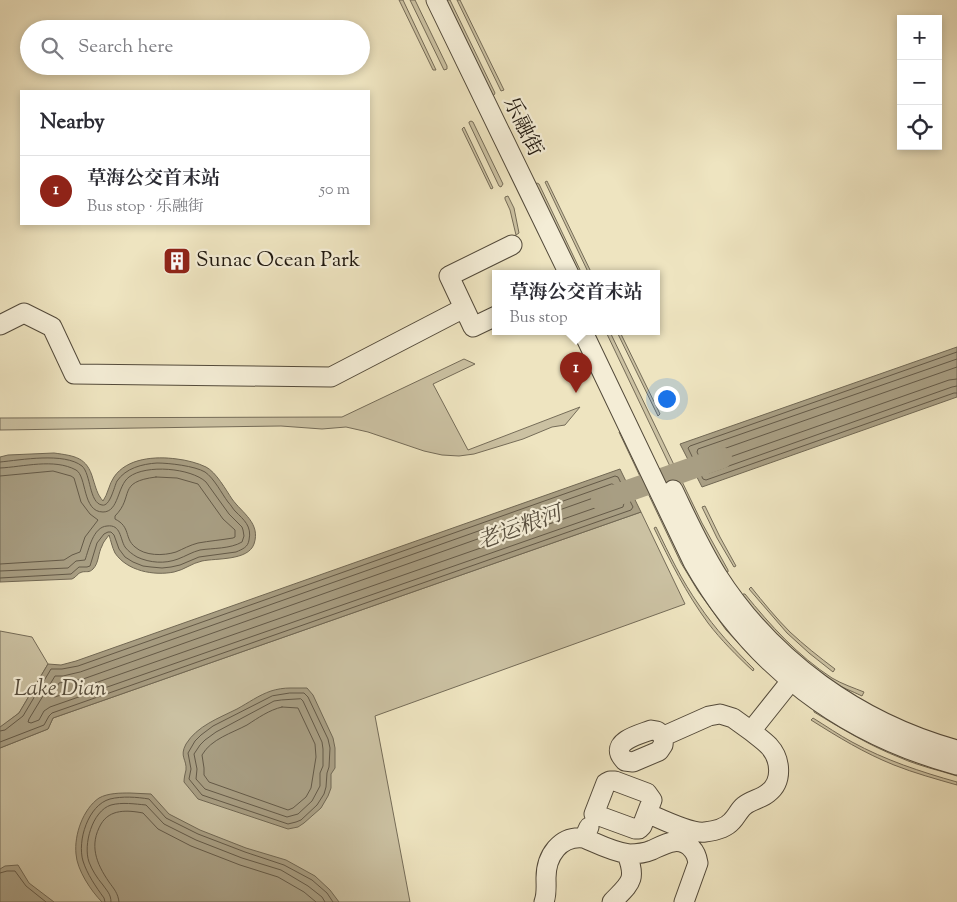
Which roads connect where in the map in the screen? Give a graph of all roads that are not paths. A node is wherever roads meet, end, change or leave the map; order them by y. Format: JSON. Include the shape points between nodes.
{"nodes":[{"id":1,"x":422,"y":0,"type":"edge"},
{"id":2,"x":436,"y":0,"type":"edge"},
{"id":3,"x":512,"y":245,"type":"dead end"},
{"id":4,"x":553,"y":270,"type":"edge"},
{"id":5,"x":567,"y":270,"type":"edge"},
{"id":6,"x":464,"y":308,"type":"junction"},
{"id":7,"x":492,"y":318,"type":"edge"},
{"id":8,"x":1,"y":323,"type":"edge"},
{"id":9,"x":584,"y":335,"type":"edge"},
{"id":10,"x":597,"y":335,"type":"edge"},
{"id":11,"x":642,"y":441,"type":"junction"},
{"id":12,"x":796,"y":675,"type":"junction"},
{"id":13,"x":751,"y":731,"type":"junction"},
{"id":14,"x":664,"y":736,"type":"dead end"},
{"id":15,"x":957,"y":750,"type":"edge"},
{"id":16,"x":957,"y":765,"type":"edge"},
{"id":17,"x":647,"y":813,"type":"junction"},
{"id":18,"x":594,"y":814,"type":"junction"},
{"id":19,"x":584,"y":838,"type":"junction"},
{"id":20,"x":627,"y":854,"type":"junction"},
{"id":21,"x":544,"y":902,"type":"edge"},
{"id":22,"x":612,"y":902,"type":"edge"},
{"id":23,"x":684,"y":902,"type":"edge"}],
"edges":[{"from":1,"to":4,"type":"street","name":"乐融街"},
{"from":2,"to":5,"type":"street","name":"乐融街"},
{"from":3,"to":6,"type":"street","via":[[448,276]]},
{"from":6,"to":7,"type":"street","via":[[473,327]]},
{"from":6,"to":8,"type":"street","via":[[331,377],[74,374],[52,327],[24,313]]},
{"from":9,"to":11,"type":"street"},
{"from":10,"to":11,"type":"street"},
{"from":11,"to":12,"type":"street","via":[[676,511],[731,595],[782,652]]},
{"from":12,"to":13,"type":"street"},
{"from":12,"to":15,"type":"street","via":[[866,714],[916,737]]},
{"from":12,"to":16,"type":"street","via":[[835,713],[860,727],[911,750]]},
{"from":13,"to":14,"type":"street","via":[[720,714]]},
{"from":13,"to":17,"type":"street","via":[[769,746],[778,762],[778,778],[770,792],[740,809],[727,826],[703,833],[694,832]]},
{"from":17,"to":18,"type":"street","via":[[639,829]]},
{"from":17,"to":18,"type":"street","via":[[652,800],[648,793],[610,781],[606,783]]},
{"from":18,"to":19,"type":"street"},
{"from":19,"to":20,"type":"street"},
{"from":19,"to":21,"type":"street","via":[[567,840],[555,849],[546,870]]},
{"from":20,"to":22,"type":"street","via":[[632,877]]},
{"from":20,"to":23,"type":"street","via":[[650,851],[670,842],[689,846],[698,863]]}]}
